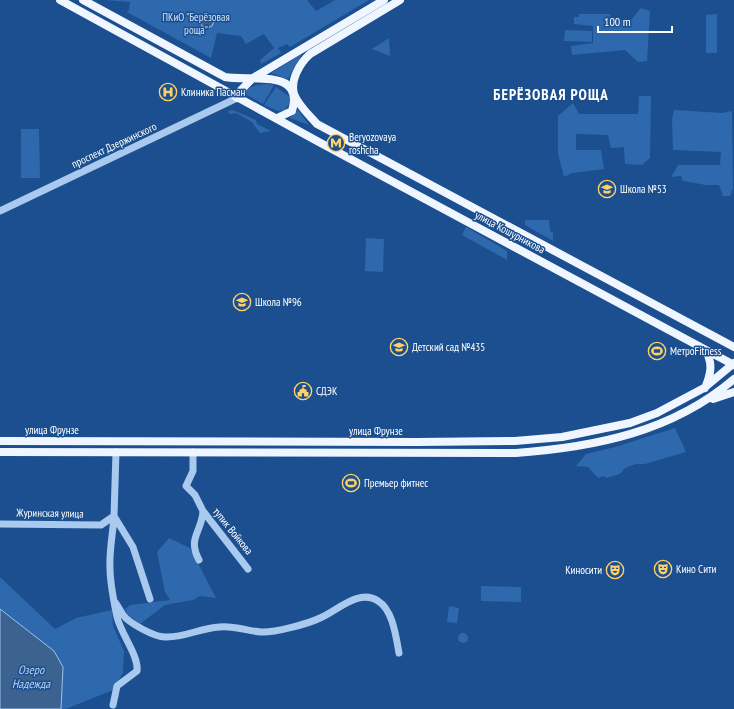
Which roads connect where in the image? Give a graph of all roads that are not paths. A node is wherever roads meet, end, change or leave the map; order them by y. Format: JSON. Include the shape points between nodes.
{"nodes":[{"id":1,"x":60,"y":0,"type":"edge"},
{"id":2,"x":83,"y":0,"type":"edge"},
{"id":3,"x":384,"y":0,"type":"edge"},
{"id":4,"x":400,"y":0,"type":"edge"},
{"id":5,"x":253,"y":78,"type":"junction"},
{"id":6,"x":294,"y":93,"type":"junction"},
{"id":7,"x":238,"y":98,"type":"junction"},
{"id":8,"x":277,"y":118,"type":"junction"},
{"id":9,"x":0,"y":211,"type":"edge"},
{"id":10,"x":718,"y":339,"type":"junction"},
{"id":11,"x":734,"y":340,"type":"edge"},
{"id":12,"x":734,"y":347,"type":"edge"},
{"id":13,"x":706,"y":351,"type":"junction"},
{"id":14,"x":734,"y":364,"type":"edge"},
{"id":15,"x":734,"y":379,"type":"edge"},
{"id":16,"x":704,"y":388,"type":"junction"},
{"id":17,"x":732,"y":393,"type":"edge"},
{"id":18,"x":707,"y":401,"type":"junction"},
{"id":19,"x":0,"y":441,"type":"edge"},
{"id":20,"x":329,"y":442,"type":"junction"},
{"id":21,"x":379,"y":442,"type":"junction"},
{"id":22,"x":0,"y":452,"type":"edge"},
{"id":23,"x":116,"y":452,"type":"junction"},
{"id":24,"x":193,"y":452,"type":"junction"},
{"id":25,"x":329,"y":453,"type":"junction"},
{"id":26,"x":379,"y":453,"type":"junction"},
{"id":27,"x":203,"y":511,"type":"junction"},
{"id":28,"x":114,"y":516,"type":"junction"},
{"id":29,"x":0,"y":524,"type":"edge"},
{"id":30,"x":200,"y":560,"type":"dead end"},
{"id":31,"x":248,"y":568,"type":"dead end"},
{"id":32,"x":150,"y":599,"type":"dead end"},
{"id":33,"x":114,"y":602,"type":"junction"},
{"id":34,"x":399,"y":653,"type":"dead end"},
{"id":35,"x":113,"y":706,"type":"dead end"}],
"edges":[{"from":1,"to":7,"type":"main road"},
{"from":2,"to":5,"type":"main road","via":[[218,74],[236,80]]},
{"from":3,"to":5,"type":"main road"},
{"from":4,"to":6,"type":"main road","via":[[306,58],[297,72]]},
{"from":5,"to":6,"type":"main road","name":"улица Кошурникова","via":[[278,80]]},
{"from":5,"to":7,"type":"main road","via":[[241,90]]},
{"from":6,"to":8,"type":"main road","via":[[292,112]]},
{"from":6,"to":10,"type":"main road","name":"улица Кошурникова","via":[[299,104],[322,127]]},
{"from":7,"to":8,"type":"main road","name":"улица Кошурникова"},
{"from":7,"to":9,"type":"street","name":"проспект Дзержинского"},
{"from":8,"to":13,"type":"main road","name":"улица Кошурникова"},
{"from":10,"to":11,"type":"main road"},
{"from":10,"to":12,"type":"main road","name":"улица Кошурникова"},
{"from":13,"to":14,"type":"main road","name":"улица Кошурникова"},
{"from":13,"to":16,"type":"main road","via":[[711,369]]},
{"from":14,"to":16,"type":"main road","name":"улица Фрунзе"},
{"from":15,"to":18,"type":"main road","name":"улица Фрунзе"},
{"from":16,"to":21,"type":"main road","name":"улица Фрунзе","via":[[653,415],[630,423],[562,437],[515,441]]},
{"from":17,"to":18,"type":"main road"},
{"from":18,"to":26,"type":"main road","name":"улица Фрунзе","via":[[677,417],[634,434],[562,449]]},
{"from":19,"to":20,"type":"main road","name":"улица Фрунзе"},
{"from":20,"to":21,"type":"main road","name":"улица Фрунзе"},
{"from":20,"to":25,"type":"main road"},
{"from":21,"to":26,"type":"main road"},
{"from":22,"to":23,"type":"main road","name":"улица Фрунзе"},
{"from":23,"to":24,"type":"main road","name":"улица Фрунзе"},
{"from":23,"to":28,"type":"street"},
{"from":24,"to":25,"type":"main road","name":"улица Фрунзе"},
{"from":24,"to":27,"type":"street","via":[[193,471],[186,486],[195,495]]},
{"from":25,"to":26,"type":"main road","name":"улица Фрунзе"},
{"from":27,"to":30,"type":"street","name":"тупик Войкова","via":[[203,519],[194,543],[194,551]]},
{"from":27,"to":31,"type":"street","name":"тупик Войкова"},
{"from":28,"to":29,"type":"street","name":"Журинская улица","via":[[101,525]]},
{"from":28,"to":32,"type":"street","via":[[133,547]]},
{"from":28,"to":33,"type":"street","via":[[110,568]]},
{"from":33,"to":34,"type":"street","via":[[123,616],[147,632],[166,637],[225,626],[263,632],[274,631],[319,619],[352,600],[370,598],[378,600],[387,610]]},
{"from":33,"to":35,"type":"street","via":[[124,637],[138,664],[137,671],[117,686]]}]}
